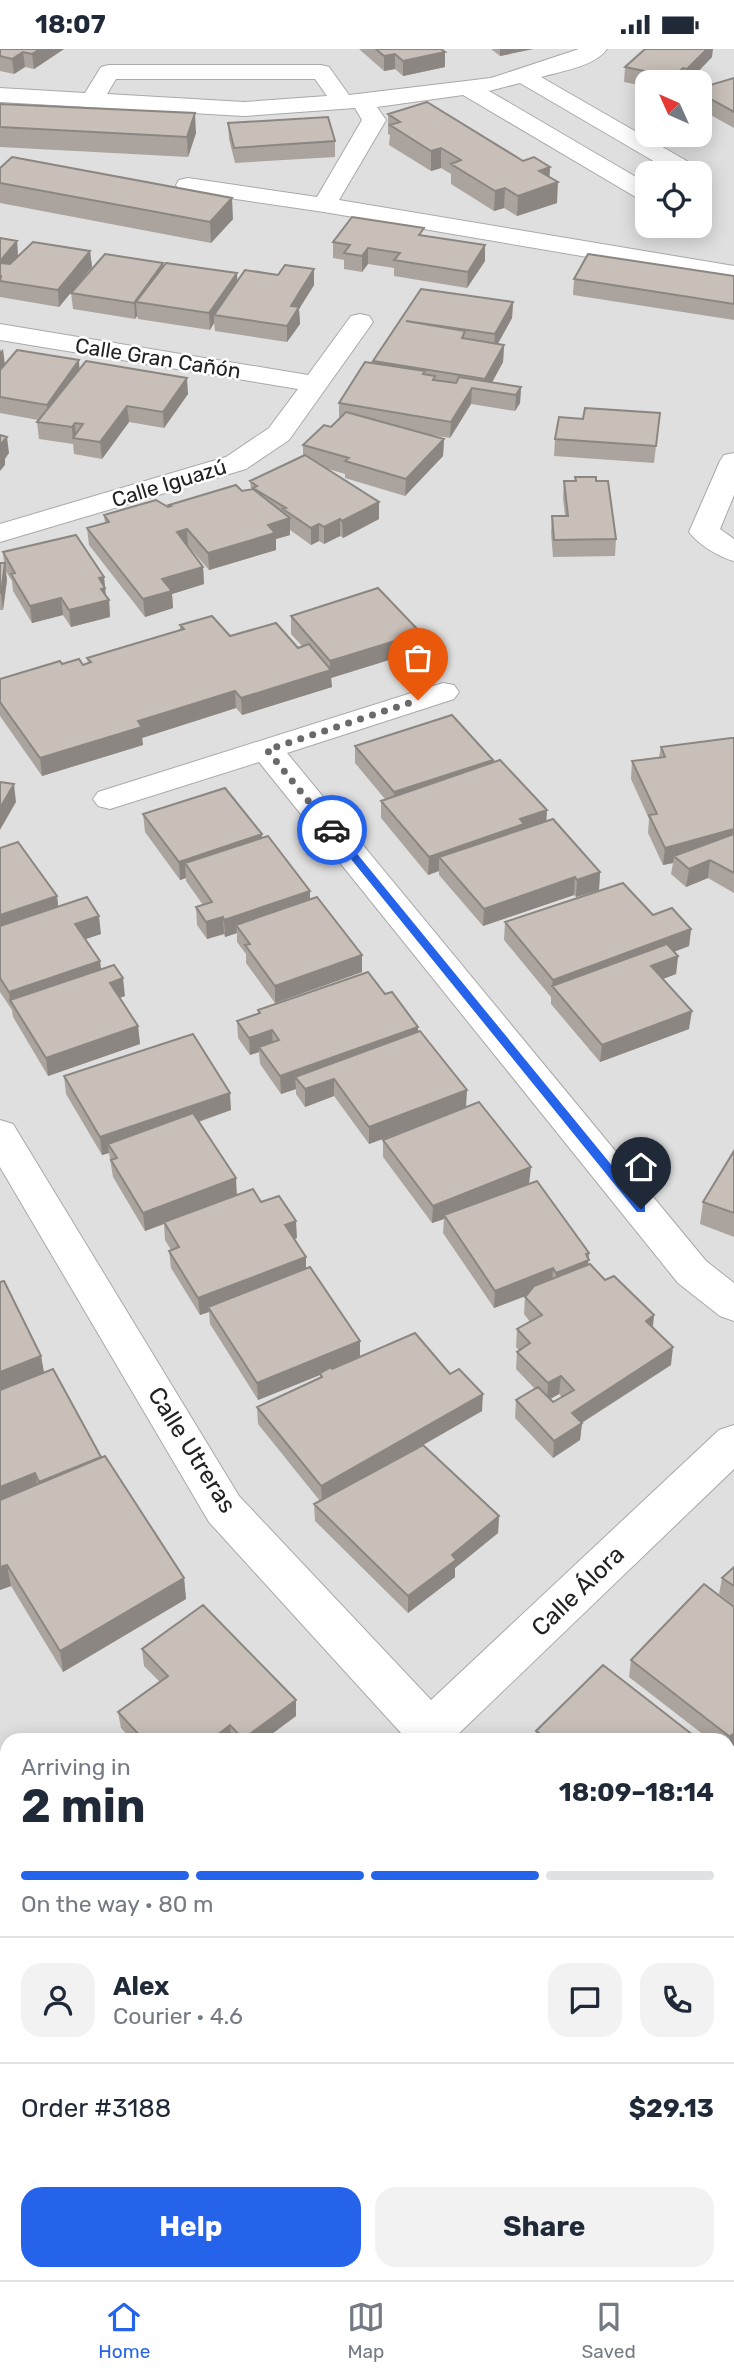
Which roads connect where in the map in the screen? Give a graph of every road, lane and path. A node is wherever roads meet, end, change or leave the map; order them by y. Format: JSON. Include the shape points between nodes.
{"nodes":[{"id":1,"x":596,"y":49,"type":"edge"},
{"id":2,"x":523,"y":76,"type":"junction"},
{"id":3,"x":467,"y":88,"type":"junction"},
{"id":4,"x":0,"y":95,"type":"edge"},
{"id":5,"x":92,"y":100,"type":"junction"},
{"id":6,"x":353,"y":101,"type":"junction"},
{"id":7,"x":670,"y":161,"type":"edge"},
{"id":8,"x":188,"y":185,"type":"dead end"},
{"id":9,"x":635,"y":186,"type":"edge"},
{"id":10,"x":324,"y":205,"type":"junction"},
{"id":11,"x":734,"y":274,"type":"edge"},
{"id":12,"x":360,"y":322,"type":"dead end"},
{"id":13,"x":0,"y":332,"type":"edge"},
{"id":14,"x":315,"y":384,"type":"junction"},
{"id":15,"x":734,"y":461,"type":"edge"},
{"id":16,"x":0,"y":533,"type":"edge"},
{"id":17,"x":734,"y":552,"type":"edge"},
{"id":18,"x":443,"y":692,"type":"dead end"},
{"id":19,"x":267,"y":750,"type":"junction"},
{"id":20,"x":110,"y":799,"type":"dead end"},
{"id":21,"x":0,"y":1134,"type":"edge"},
{"id":22,"x":734,"y":1305,"type":"edge"},
{"id":23,"x":734,"y":1442,"type":"edge"},
{"id":24,"x":424,"y":1733,"type":"edge"},
{"id":25,"x":428,"y":1733,"type":"edge"}],
"edges":[{"from":1,"to":2,"type":"street"},
{"from":2,"to":3,"type":"street"},
{"from":2,"to":7,"type":"street"},
{"from":3,"to":6,"type":"street"},
{"from":3,"to":9,"type":"street"},
{"from":4,"to":5,"type":"street"},
{"from":5,"to":6,"type":"street","via":[[244,109]]},
{"from":5,"to":6,"type":"street","via":[[108,72],[321,72]]},
{"from":6,"to":10,"type":"street","via":[[374,120]]},
{"from":8,"to":10,"type":"street"},
{"from":10,"to":11,"type":"street"},
{"from":12,"to":14,"type":"street","name":"Calle Iguazú"},
{"from":13,"to":14,"type":"street","name":"Calle Gran Cañón"},
{"from":14,"to":16,"type":"street","name":"Calle Iguazú","via":[[279,434],[236,463]]},
{"from":15,"to":17,"type":"street","via":[[704,532]]},
{"from":18,"to":19,"type":"street"},
{"from":19,"to":20,"type":"street"},
{"from":19,"to":22,"type":"street","via":[[692,1272]]},
{"from":21,"to":24,"type":"street","name":"Calle Utreras","via":[[224,1509]]},
{"from":23,"to":25,"type":"street","name":"Calle Álora"}]}
